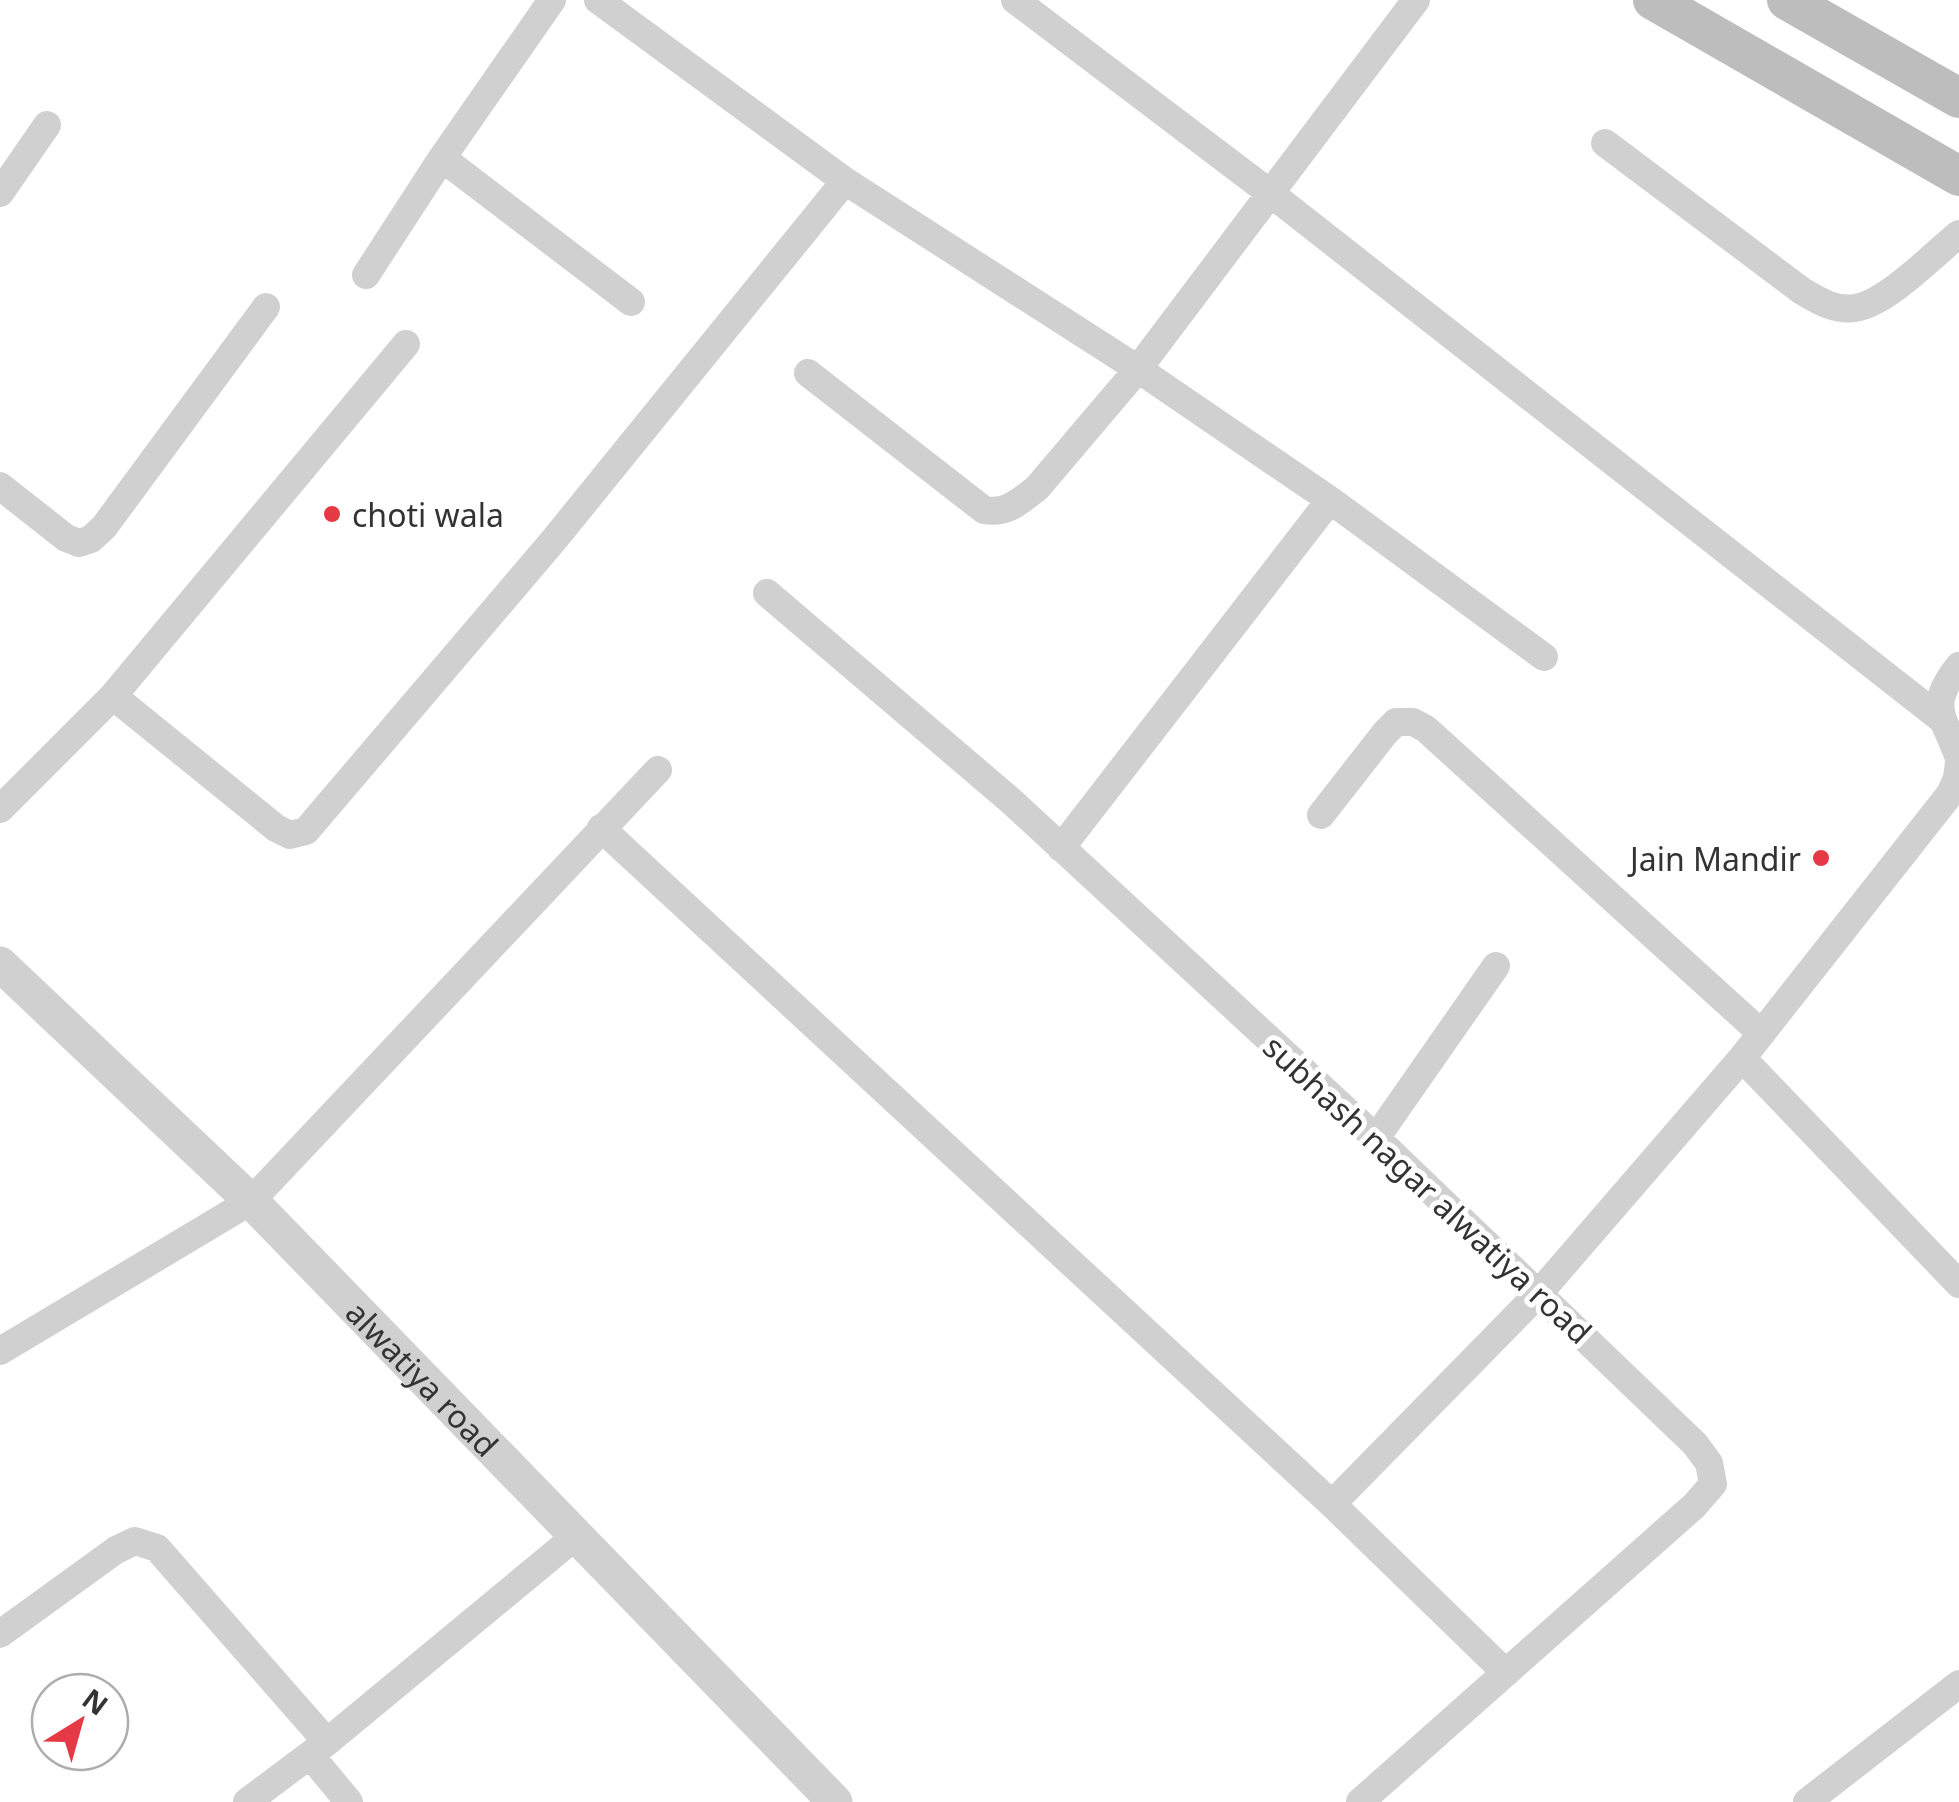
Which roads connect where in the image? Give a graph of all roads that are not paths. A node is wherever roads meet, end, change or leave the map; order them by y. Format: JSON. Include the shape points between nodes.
{"nodes":[{"id":1,"x":552,"y":0,"type":"edge"},
{"id":2,"x":598,"y":0,"type":"edge"},
{"id":3,"x":1014,"y":0,"type":"edge"},
{"id":4,"x":1416,"y":0,"type":"edge"},
{"id":5,"x":1653,"y":0,"type":"edge"},
{"id":6,"x":1788,"y":0,"type":"edge"},
{"id":7,"x":1835,"y":11,"type":"edge"},
{"id":8,"x":1959,"y":98,"type":"edge"},
{"id":9,"x":47,"y":125,"type":"dead end"},
{"id":10,"x":1605,"y":143,"type":"dead end"},
{"id":11,"x":442,"y":158,"type":"junction"},
{"id":12,"x":1959,"y":176,"type":"edge"},
{"id":13,"x":845,"y":181,"type":"junction"},
{"id":14,"x":0,"y":193,"type":"edge"},
{"id":15,"x":1270,"y":193,"type":"junction"},
{"id":16,"x":1959,"y":234,"type":"edge"},
{"id":17,"x":366,"y":275,"type":"dead end"},
{"id":18,"x":631,"y":302,"type":"dead end"},
{"id":19,"x":266,"y":308,"type":"dead end"},
{"id":20,"x":406,"y":344,"type":"dead end"},
{"id":21,"x":1138,"y":369,"type":"junction"},
{"id":22,"x":808,"y":373,"type":"dead end"},
{"id":23,"x":0,"y":486,"type":"edge"},
{"id":24,"x":1330,"y":500,"type":"junction"},
{"id":25,"x":767,"y":593,"type":"dead end"},
{"id":26,"x":1544,"y":657,"type":"dead end"},
{"id":27,"x":1959,"y":666,"type":"edge"},
{"id":28,"x":113,"y":696,"type":"junction"},
{"id":29,"x":1940,"y":718,"type":"junction"},
{"id":30,"x":1959,"y":760,"type":"edge"},
{"id":31,"x":658,"y":770,"type":"dead end"},
{"id":32,"x":0,"y":809,"type":"edge"},
{"id":33,"x":1320,"y":815,"type":"dead end"},
{"id":34,"x":601,"y":828,"type":"junction"},
{"id":35,"x":1061,"y":848,"type":"junction"},
{"id":36,"x":0,"y":964,"type":"edge"},
{"id":37,"x":1496,"y":966,"type":"dead end"},
{"id":38,"x":1761,"y":1033,"type":"junction"},
{"id":39,"x":1742,"y":1058,"type":"junction"},
{"id":40,"x":1376,"y":1138,"type":"junction"},
{"id":41,"x":251,"y":1202,"type":"junction"},
{"id":42,"x":1959,"y":1284,"type":"edge"},
{"id":43,"x":1540,"y":1292,"type":"junction"},
{"id":44,"x":0,"y":1351,"type":"edge"},
{"id":45,"x":1332,"y":1504,"type":"junction"},
{"id":46,"x":576,"y":1536,"type":"junction"},
{"id":47,"x":0,"y":1634,"type":"edge"},
{"id":48,"x":1506,"y":1673,"type":"junction"},
{"id":49,"x":1959,"y":1684,"type":"edge"},
{"id":50,"x":318,"y":1749,"type":"junction"},
{"id":51,"x":247,"y":1802,"type":"edge"},
{"id":52,"x":349,"y":1802,"type":"edge"},
{"id":53,"x":835,"y":1802,"type":"edge"},
{"id":54,"x":1360,"y":1802,"type":"edge"},
{"id":55,"x":1807,"y":1802,"type":"edge"}],
"edges":[{"from":1,"to":11,"type":"street"},
{"from":2,"to":13,"type":"street"},
{"from":3,"to":15,"type":"street"},
{"from":4,"to":15,"type":"street"},
{"from":5,"to":12,"type":"main road"},
{"from":6,"to":7,"type":"main road"},
{"from":7,"to":8,"type":"main road"},
{"from":9,"to":14,"type":"street"},
{"from":10,"to":16,"type":"street","via":[[1829,306],[1855,308],[1878,299]]},
{"from":11,"to":17,"type":"street"},
{"from":11,"to":18,"type":"street"},
{"from":13,"to":21,"type":"street"},
{"from":13,"to":28,"type":"street","via":[[306,832],[290,835],[276,828]]},
{"from":15,"to":21,"type":"street"},
{"from":15,"to":29,"type":"street"},
{"from":19,"to":23,"type":"street","via":[[91,539],[78,544],[66,538]]},
{"from":20,"to":28,"type":"street"},
{"from":21,"to":22,"type":"street","via":[[1036,488],[1000,512],[984,510]]},
{"from":21,"to":24,"type":"street"},
{"from":24,"to":26,"type":"street"},
{"from":24,"to":35,"type":"street"},
{"from":25,"to":35,"type":"street","name":"subhash nagar alwatiya road"},
{"from":27,"to":29,"type":"street","via":[[1946,682]]},
{"from":28,"to":32,"type":"street"},
{"from":29,"to":30,"type":"street"},
{"from":30,"to":38,"type":"street","via":[[1950,794]]},
{"from":31,"to":34,"type":"street"},
{"from":33,"to":38,"type":"street","via":[[1385,733],[1396,722],[1413,722]]},
{"from":34,"to":41,"type":"street"},
{"from":34,"to":45,"type":"street"},
{"from":35,"to":40,"type":"street","name":"subhash nagar alwatiya road"},
{"from":36,"to":41,"type":"street","name":"alwatiya road"},
{"from":37,"to":40,"type":"street"},
{"from":38,"to":39,"type":"street"},
{"from":39,"to":42,"type":"street"},
{"from":39,"to":43,"type":"street"},
{"from":40,"to":43,"type":"street","name":"subhash nagar alwatiya road"},
{"from":41,"to":44,"type":"street"},
{"from":41,"to":46,"type":"street","name":"alwatiya road"},
{"from":43,"to":45,"type":"street"},
{"from":43,"to":48,"type":"street","name":"subhash nagar alwatiya road","via":[[1695,1444],[1713,1484]]},
{"from":45,"to":48,"type":"street"},
{"from":46,"to":50,"type":"street"},
{"from":46,"to":53,"type":"street","name":"alwatiya road"},
{"from":47,"to":50,"type":"street","via":[[116,1550],[135,1542],[157,1548]]},
{"from":48,"to":54,"type":"street","name":"subhash nagar alwatiya road"},
{"from":49,"to":55,"type":"street"},
{"from":50,"to":51,"type":"street"},
{"from":50,"to":52,"type":"street"}]}
